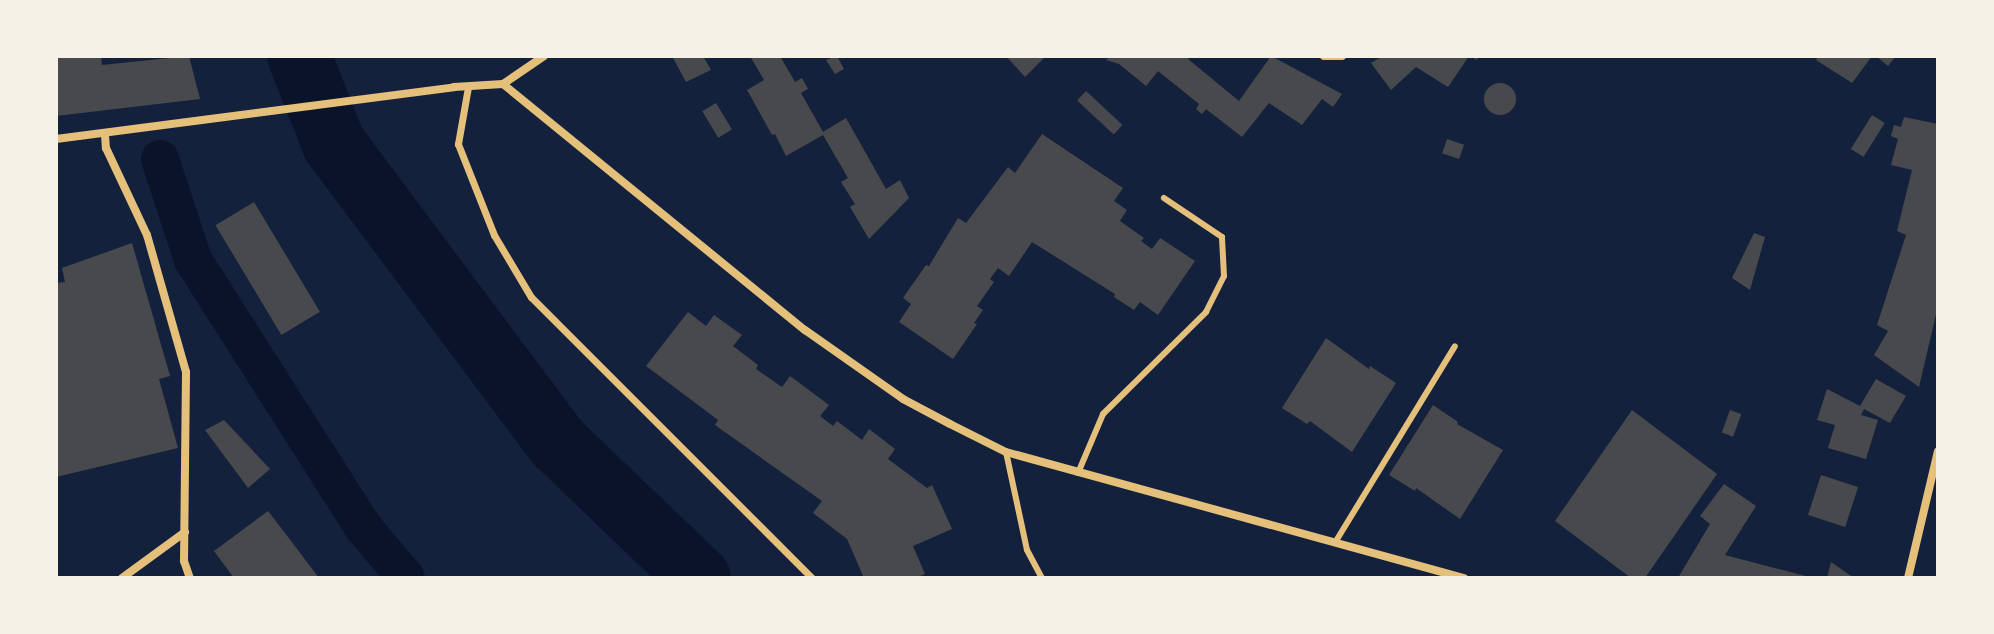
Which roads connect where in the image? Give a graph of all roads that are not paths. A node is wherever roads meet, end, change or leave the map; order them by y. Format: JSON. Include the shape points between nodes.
{"nodes":[{"id":1,"x":544,"y":56,"type":"edge"},
{"id":2,"x":1324,"y":56,"type":"edge"},
{"id":3,"x":1342,"y":56,"type":"edge"},
{"id":4,"x":503,"y":84,"type":"junction"},
{"id":5,"x":468,"y":87,"type":"junction"},
{"id":6,"x":105,"y":135,"type":"junction"},
{"id":7,"x":56,"y":139,"type":"edge"},
{"id":8,"x":1164,"y":198,"type":"dead end"},
{"id":9,"x":1455,"y":346,"type":"dead end"},
{"id":10,"x":1938,"y":451,"type":"edge"},
{"id":11,"x":1006,"y":452,"type":"junction"},
{"id":12,"x":1078,"y":473,"type":"junction"},
{"id":13,"x":185,"y":532,"type":"junction"},
{"id":14,"x":1336,"y":541,"type":"junction"},
{"id":15,"x":122,"y":578,"type":"edge"},
{"id":16,"x":190,"y":578,"type":"edge"},
{"id":17,"x":812,"y":578,"type":"edge"},
{"id":18,"x":1042,"y":578,"type":"edge"},
{"id":19,"x":1464,"y":578,"type":"edge"},
{"id":20,"x":1908,"y":578,"type":"edge"}],
"edges":[{"from":1,"to":4,"type":"street"},
{"from":2,"to":3,"type":"street"},
{"from":4,"to":5,"type":"street"},
{"from":4,"to":11,"type":"street","via":[[805,330],[903,399]]},
{"from":5,"to":6,"type":"street"},
{"from":5,"to":17,"type":"street","via":[[458,144],[494,235],[531,297]]},
{"from":6,"to":7,"type":"street"},
{"from":6,"to":13,"type":"street","via":[[106,148],[147,235],[186,372]]},
{"from":8,"to":12,"type":"lane","via":[[1222,237],[1224,276],[1206,312],[1103,414]]},
{"from":9,"to":14,"type":"lane"},
{"from":10,"to":20,"type":"street"},
{"from":11,"to":12,"type":"street"},
{"from":11,"to":18,"type":"lane","via":[[1027,550]]},
{"from":12,"to":14,"type":"street"},
{"from":13,"to":15,"type":"street"},
{"from":13,"to":16,"type":"street","via":[[184,561]]},
{"from":14,"to":19,"type":"street"}]}
